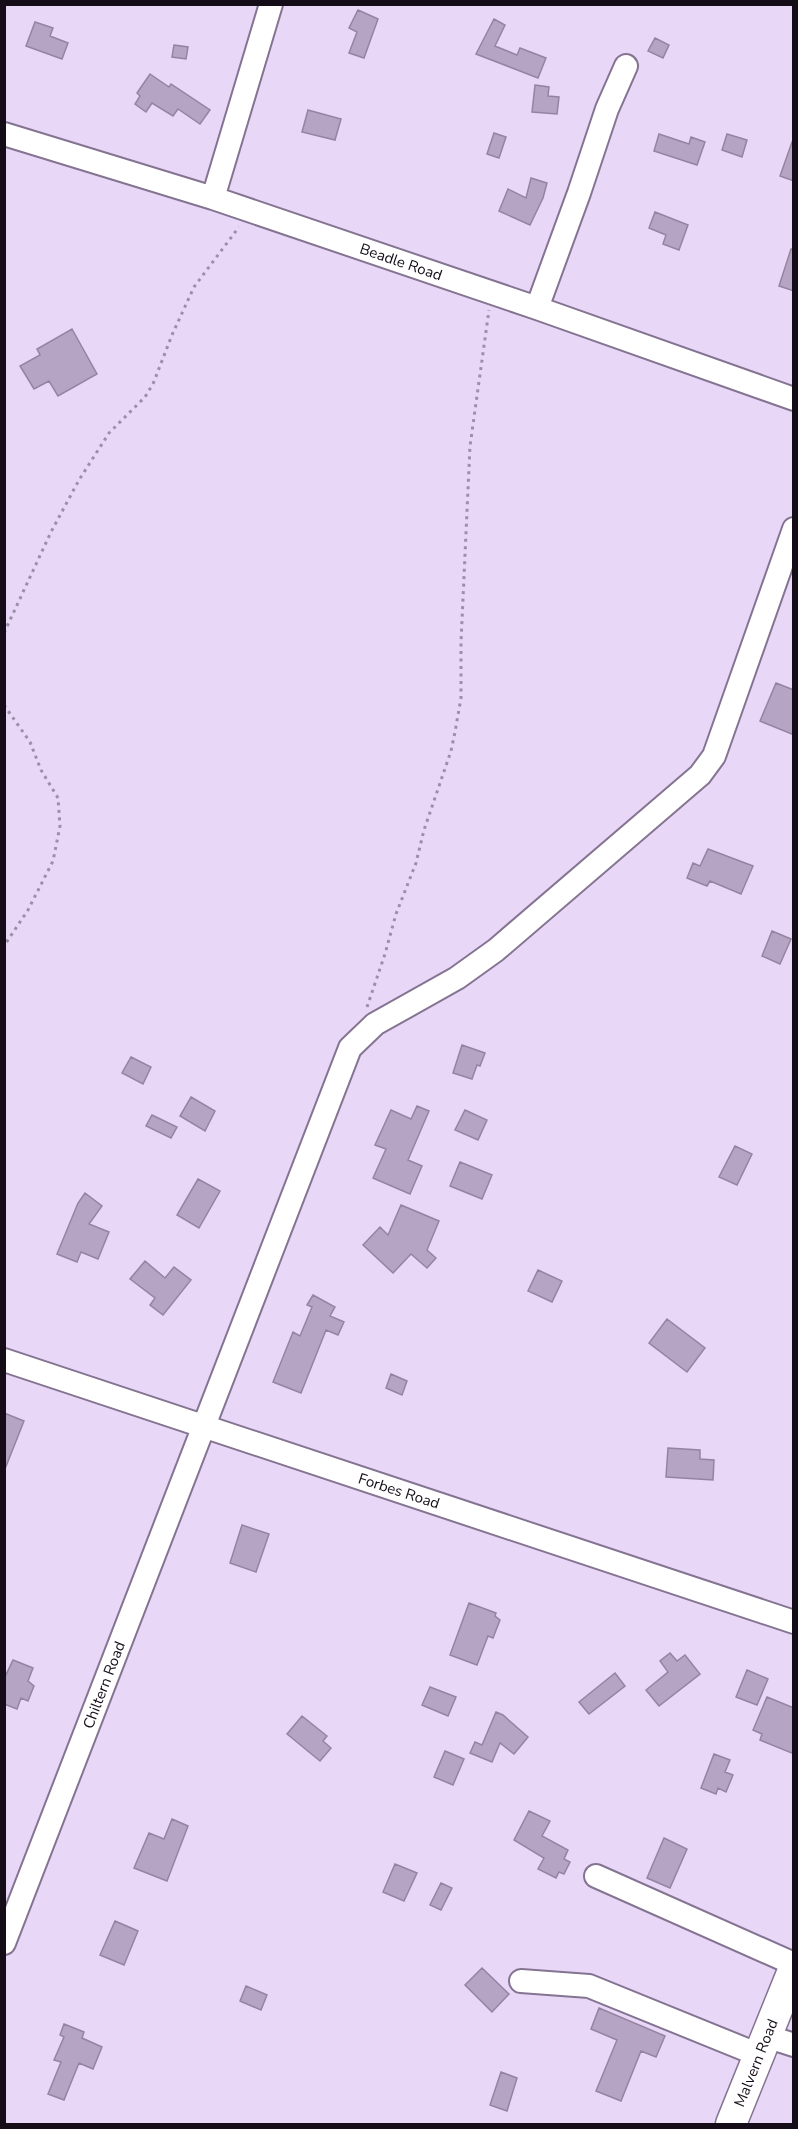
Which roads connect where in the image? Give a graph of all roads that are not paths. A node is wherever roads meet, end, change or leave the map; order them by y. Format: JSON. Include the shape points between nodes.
{"nodes":[{"id":1,"x":271,"y":4,"type":"edge"},
{"id":2,"x":626,"y":66,"type":"dead end"},
{"id":3,"x":4,"y":134,"type":"edge"},
{"id":4,"x":213,"y":198,"type":"junction"},
{"id":5,"x":537,"y":308,"type":"junction"},
{"id":6,"x":794,"y":399,"type":"edge"},
{"id":7,"x":794,"y":528,"type":"edge"},
{"id":8,"x":4,"y":1360,"type":"edge"},
{"id":9,"x":203,"y":1427,"type":"junction"},
{"id":10,"x":794,"y":1622,"type":"edge"},
{"id":11,"x":596,"y":1876,"type":"dead end"},
{"id":12,"x":4,"y":1943,"type":"edge"},
{"id":13,"x":794,"y":1966,"type":"edge"},
{"id":14,"x":521,"y":1981,"type":"dead end"},
{"id":15,"x":773,"y":2045,"type":"edge"},
{"id":16,"x":731,"y":2124,"type":"edge"}],
"edges":[{"from":1,"to":4,"type":"street"},
{"from":2,"to":5,"type":"street"},
{"from":3,"to":4,"type":"street","name":"Beadle Road"},
{"from":4,"to":5,"type":"street","name":"Beadle Road"},
{"from":5,"to":6,"type":"street","name":"Beadle Road"},
{"from":7,"to":9,"type":"street","name":"Chiltern Road","via":[[714,756],[700,775],[496,950],[457,978],[375,1024],[350,1048]]},
{"from":8,"to":9,"type":"street","name":"Forbes Road"},
{"from":9,"to":10,"type":"street","name":"Forbes Road"},
{"from":9,"to":12,"type":"street","name":"Chiltern Road"},
{"from":11,"to":13,"type":"street"},
{"from":13,"to":15,"type":"main road","name":"Malvern Road"},
{"from":14,"to":15,"type":"street","via":[[589,1986]]},
{"from":15,"to":16,"type":"main road","name":"Malvern Road"}]}
